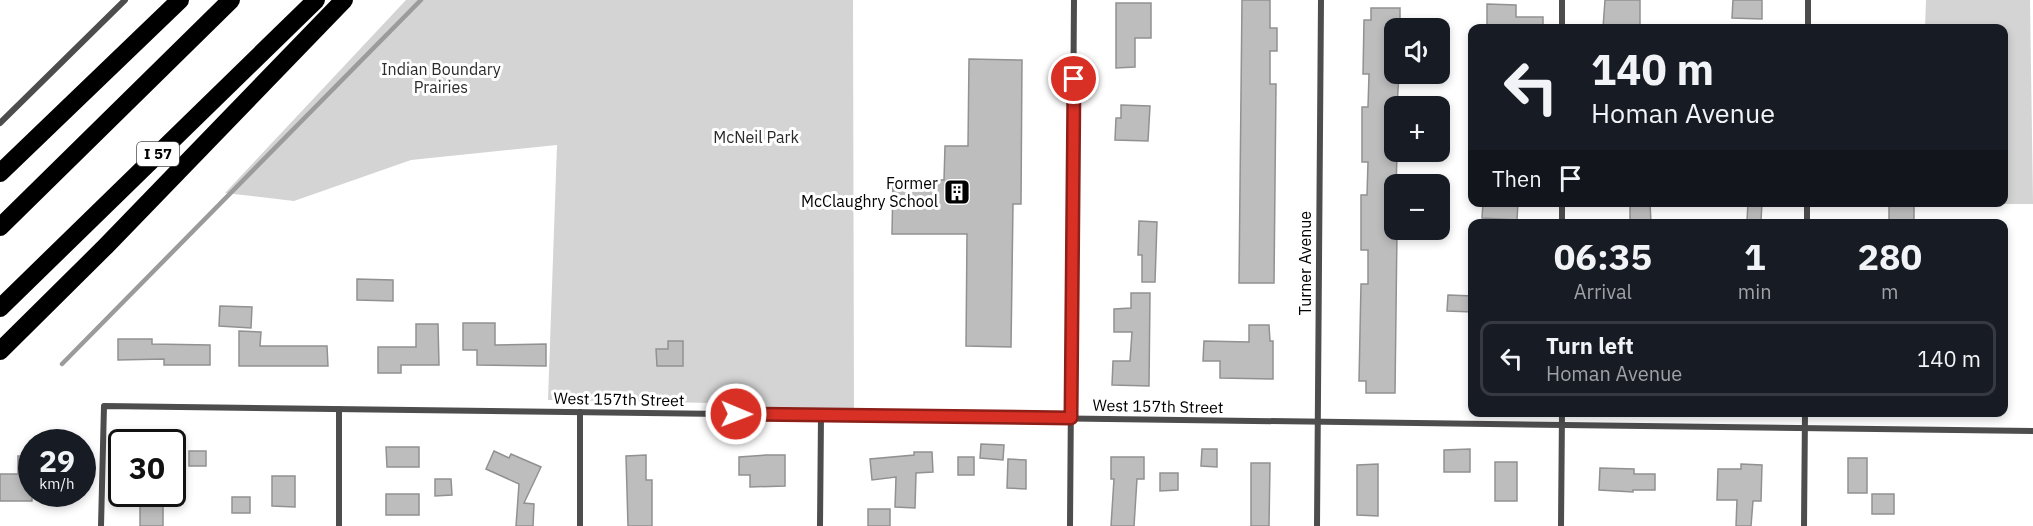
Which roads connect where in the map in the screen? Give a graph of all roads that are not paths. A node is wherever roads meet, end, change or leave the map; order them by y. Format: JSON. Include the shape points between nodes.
{"nodes":[{"id":1,"x":125,"y":0,"type":"edge"},
{"id":2,"x":180,"y":0,"type":"edge"},
{"id":3,"x":231,"y":0,"type":"edge"},
{"id":4,"x":316,"y":0,"type":"edge"},
{"id":5,"x":344,"y":0,"type":"edge"},
{"id":6,"x":1074,"y":0,"type":"edge"},
{"id":7,"x":1321,"y":0,"type":"edge"},
{"id":8,"x":1562,"y":0,"type":"edge"},
{"id":9,"x":1808,"y":0,"type":"edge"},
{"id":10,"x":1562,"y":24,"type":"edge"},
{"id":11,"x":1808,"y":24,"type":"edge"},
{"id":12,"x":0,"y":123,"type":"edge"},
{"id":13,"x":0,"y":173,"type":"edge"},
{"id":14,"x":0,"y":227,"type":"edge"},
{"id":15,"x":0,"y":308,"type":"edge"},
{"id":16,"x":0,"y":351,"type":"edge"},
{"id":17,"x":339,"y":409,"type":"junction"},
{"id":18,"x":580,"y":412,"type":"junction"},
{"id":19,"x":821,"y":415,"type":"junction"},
{"id":20,"x":1562,"y":417,"type":"edge"},
{"id":21,"x":1805,"y":417,"type":"edge"},
{"id":22,"x":1071,"y":418,"type":"junction"},
{"id":23,"x":1318,"y":421,"type":"junction"},
{"id":24,"x":1562,"y":424,"type":"junction"},
{"id":25,"x":1805,"y":428,"type":"junction"},
{"id":26,"x":2033,"y":431,"type":"edge"},
{"id":27,"x":101,"y":526,"type":"edge"},
{"id":28,"x":339,"y":526,"type":"edge"},
{"id":29,"x":580,"y":526,"type":"edge"},
{"id":30,"x":820,"y":526,"type":"edge"},
{"id":31,"x":1070,"y":526,"type":"edge"},
{"id":32,"x":1317,"y":526,"type":"edge"},
{"id":33,"x":1561,"y":526,"type":"edge"},
{"id":34,"x":1804,"y":526,"type":"edge"}],
"edges":[{"from":1,"to":12,"type":"street"},
{"from":2,"to":13,"type":"highway"},
{"from":3,"to":14,"type":"highway"},
{"from":4,"to":15,"type":"highway","number":"I 57"},
{"from":5,"to":16,"type":"highway"},
{"from":6,"to":22,"type":"street"},
{"from":7,"to":23,"type":"street","name":"Turner Avenue"},
{"from":8,"to":10,"type":"street"},
{"from":9,"to":11,"type":"street"},
{"from":17,"to":18,"type":"street","name":"West 157th Street"},
{"from":17,"to":27,"type":"street","name":"West 157th Street","via":[[104,406]]},
{"from":17,"to":28,"type":"street"},
{"from":18,"to":19,"type":"street","name":"West 157th Street"},
{"from":18,"to":29,"type":"street"},
{"from":19,"to":22,"type":"street","name":"West 157th Street"},
{"from":19,"to":30,"type":"street"},
{"from":20,"to":24,"type":"street"},
{"from":21,"to":25,"type":"street"},
{"from":22,"to":23,"type":"street","name":"West 157th Street"},
{"from":22,"to":31,"type":"street"},
{"from":23,"to":24,"type":"street","name":"West 157th Street"},
{"from":23,"to":32,"type":"street","name":"Turner Avenue"},
{"from":24,"to":25,"type":"street","name":"West 157th Street"},
{"from":24,"to":33,"type":"street"},
{"from":25,"to":26,"type":"street","name":"West 157th Street"},
{"from":25,"to":34,"type":"street"}]}
